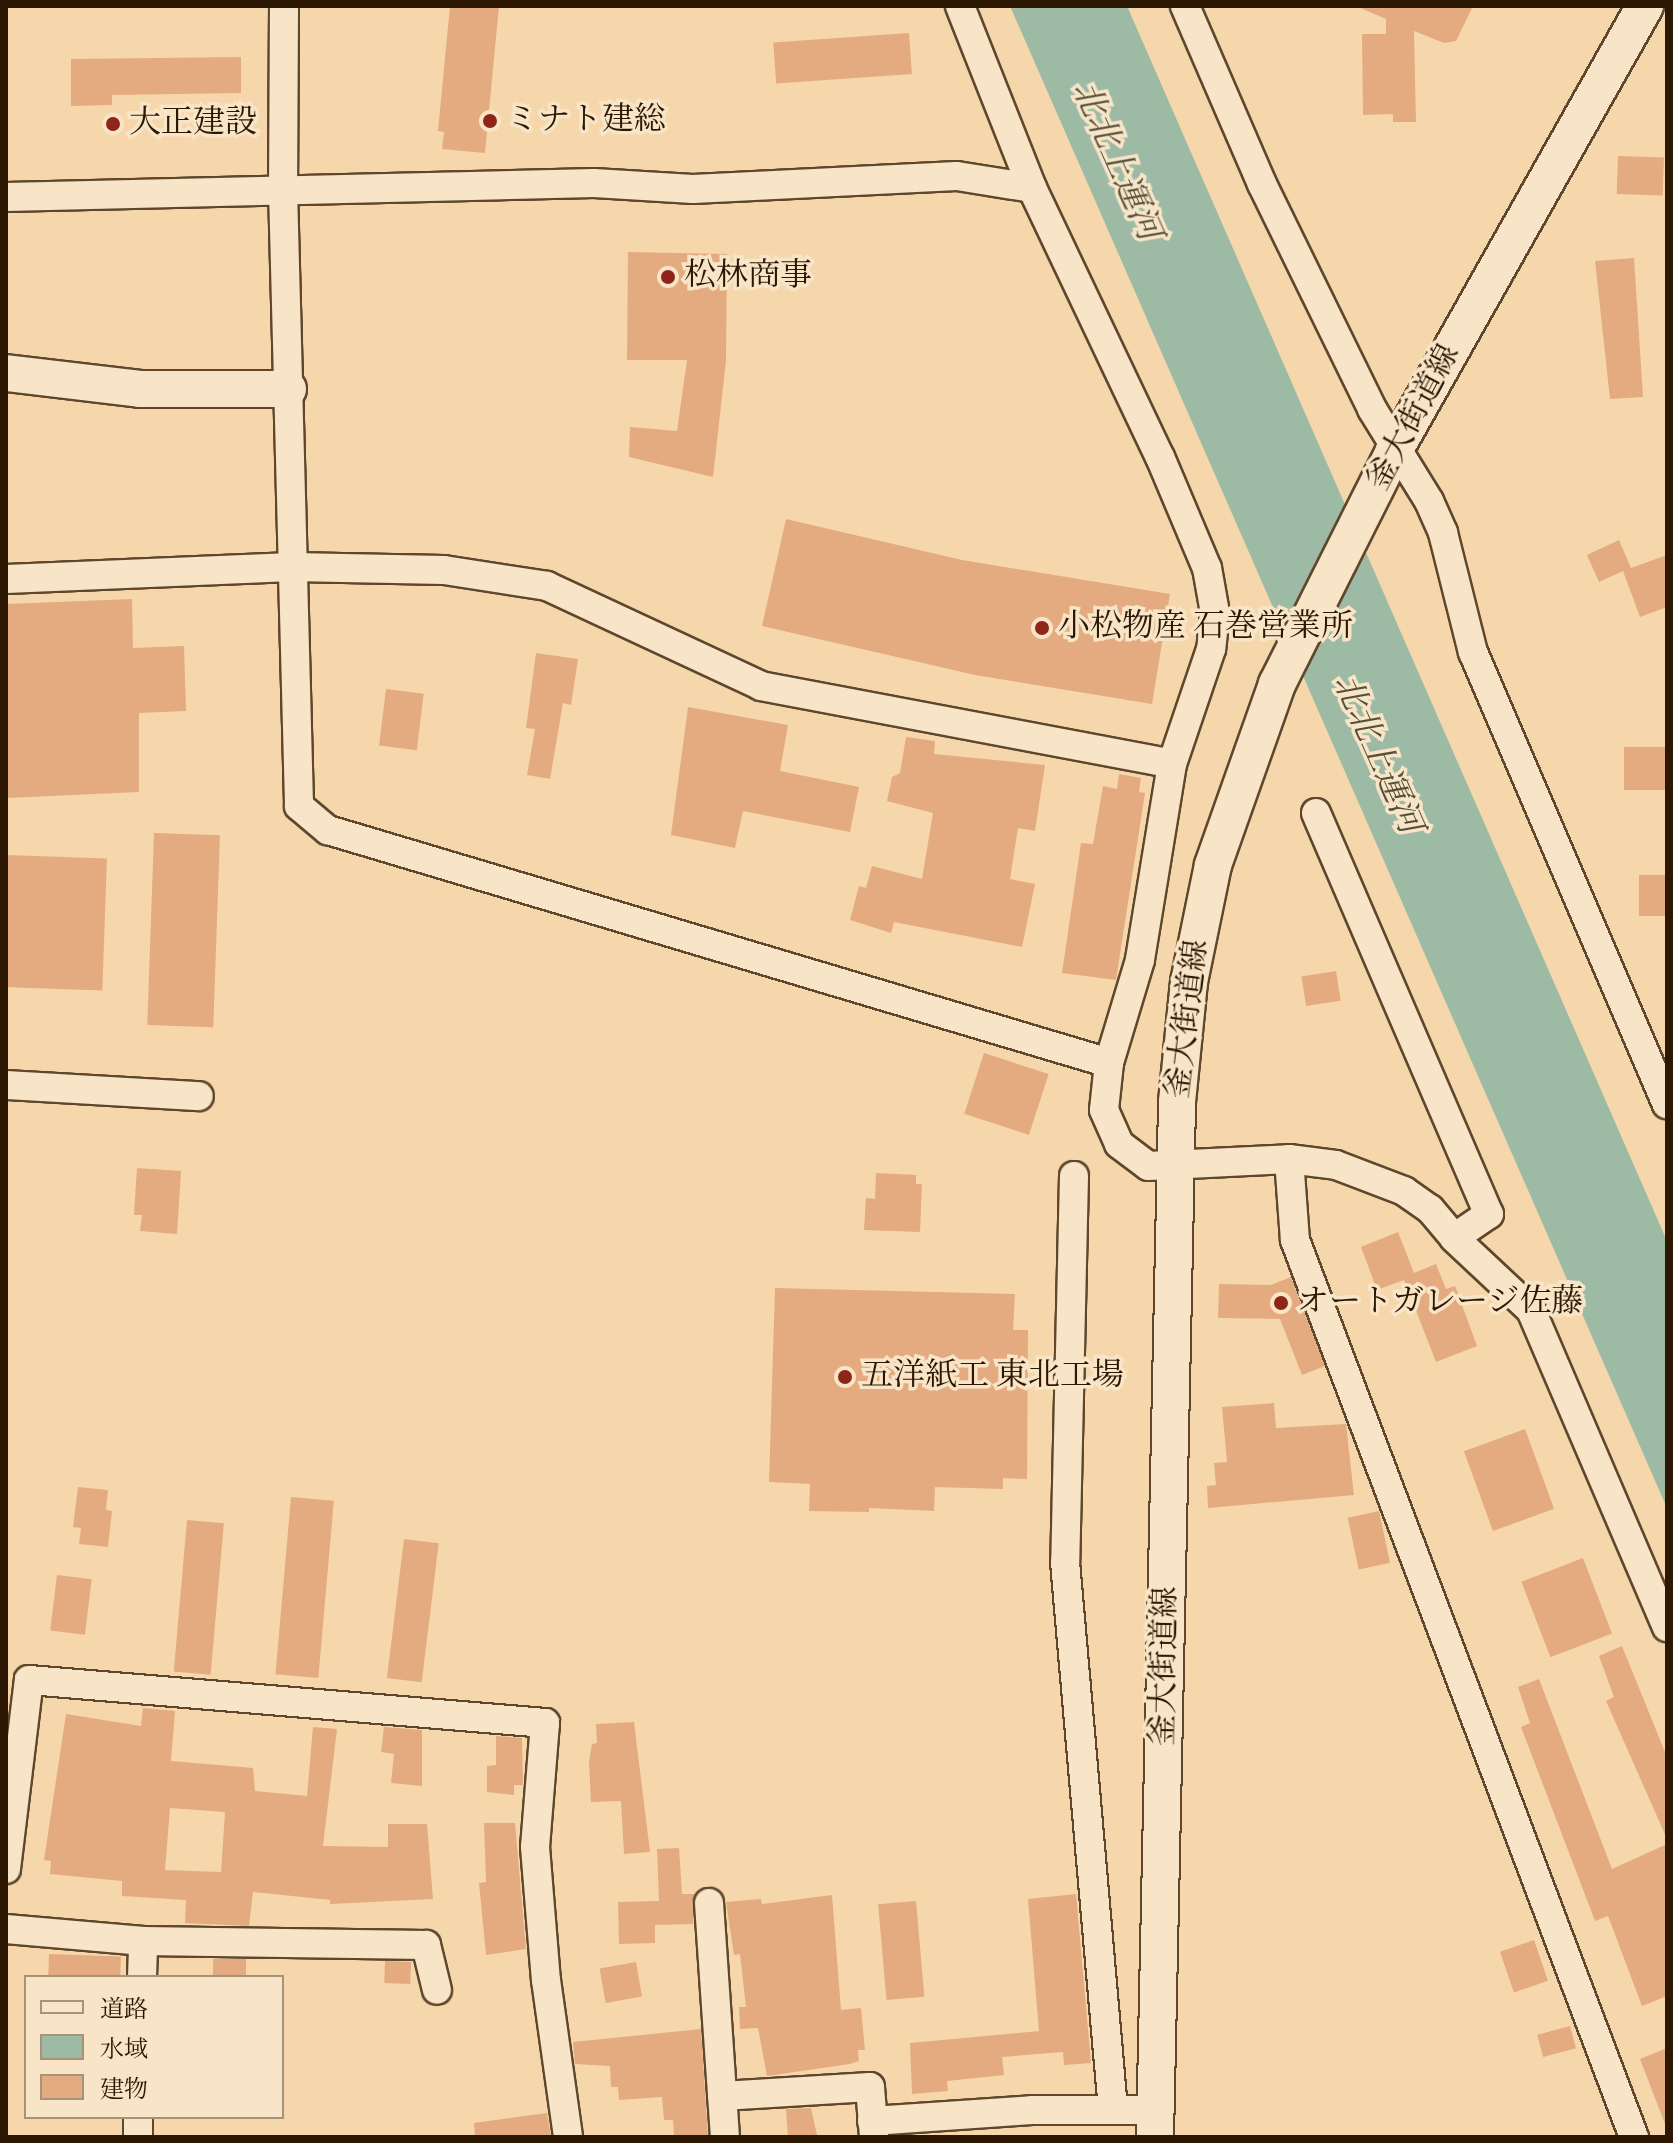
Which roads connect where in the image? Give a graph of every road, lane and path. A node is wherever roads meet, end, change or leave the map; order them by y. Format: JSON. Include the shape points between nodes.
{"nodes":[{"id":1,"x":284,"y":6,"type":"edge"},
{"id":2,"x":960,"y":6,"type":"edge"},
{"id":3,"x":1185,"y":6,"type":"edge"},
{"id":4,"x":1645,"y":6,"type":"edge"},
{"id":5,"x":1032,"y":188,"type":"junction"},
{"id":6,"x":283,"y":189,"type":"junction"},
{"id":7,"x":6,"y":197,"type":"edge"},
{"id":8,"x":6,"y":373,"type":"edge"},
{"id":9,"x":288,"y":389,"type":"junction"},
{"id":10,"x":1394,"y":451,"type":"junction"},
{"id":11,"x":292,"y":567,"type":"junction"},
{"id":12,"x":6,"y":579,"type":"edge"},
{"id":13,"x":1172,"y":764,"type":"junction"},
{"id":14,"x":1316,"y":813,"type":"dead end"},
{"id":15,"x":1109,"y":1063,"type":"junction"},
{"id":16,"x":6,"y":1085,"type":"edge"},
{"id":17,"x":199,"y":1096,"type":"dead end"},
{"id":18,"x":1667,"y":1104,"type":"edge"},
{"id":19,"x":1289,"y":1159,"type":"junction"},
{"id":20,"x":1176,"y":1167,"type":"junction"},
{"id":21,"x":1074,"y":1176,"type":"dead end"},
{"id":22,"x":1454,"y":1238,"type":"junction"},
{"id":23,"x":1667,"y":1627,"type":"edge"},
{"id":24,"x":6,"y":1869,"type":"edge"},
{"id":25,"x":709,"y":1903,"type":"dead end"},
{"id":26,"x":6,"y":1929,"type":"edge"},
{"id":27,"x":143,"y":1941,"type":"junction"},
{"id":28,"x":142,"y":1975,"type":"edge"},
{"id":29,"x":437,"y":1990,"type":"dead end"},
{"id":30,"x":722,"y":2096,"type":"junction"},
{"id":31,"x":1113,"y":2110,"type":"junction"},
{"id":32,"x":1156,"y":2123,"type":"edge"},
{"id":33,"x":873,"y":2129,"type":"edge"},
{"id":34,"x":568,"y":2137,"type":"edge"},
{"id":35,"x":725,"y":2137,"type":"edge"},
{"id":36,"x":1634,"y":2137,"type":"edge"}],
"edges":[{"from":1,"to":6,"type":"street"},
{"from":2,"to":5,"type":"street"},
{"from":3,"to":10,"type":"street","via":[[1262,184]]},
{"from":4,"to":10,"type":"street","name":"釜大街道線"},
{"from":5,"to":6,"type":"street","via":[[957,176],[693,189],[594,183]]},
{"from":5,"to":13,"type":"street","via":[[1084,290],[1207,568],[1215,613],[1211,649]]},
{"from":6,"to":7,"type":"street"},
{"from":6,"to":9,"type":"street"},
{"from":8,"to":9,"type":"street","via":[[140,389]]},
{"from":9,"to":11,"type":"street"},
{"from":10,"to":18,"type":"street","via":[[1429,501],[1443,533],[1473,652]]},
{"from":10,"to":20,"type":"street","name":"釜大街道線","via":[[1277,684],[1243,773],[1207,894],[1189,982]]},
{"from":11,"to":12,"type":"street"},
{"from":11,"to":13,"type":"street","via":[[444,570],[547,586],[761,686]]},
{"from":11,"to":15,"type":"street","via":[[299,806],[328,830]]},
{"from":13,"to":15,"type":"street","via":[[1140,960]]},
{"from":14,"to":22,"type":"street","via":[[1489,1214]]},
{"from":15,"to":20,"type":"street","via":[[1104,1110],[1119,1144],[1148,1166]]},
{"from":16,"to":17,"type":"street"},
{"from":19,"to":20,"type":"street"},
{"from":19,"to":22,"type":"street","via":[[1371,1175],[1430,1209]]},
{"from":19,"to":36,"type":"street","via":[[1295,1240]]},
{"from":20,"to":32,"type":"street","name":"釜大街道線"},
{"from":21,"to":31,"type":"street","via":[[1065,1562]]},
{"from":22,"to":23,"type":"street","via":[[1531,1310]]},
{"from":24,"to":34,"type":"street","via":[[29,1680],[545,1723],[535,1847],[546,1980]]},
{"from":25,"to":30,"type":"street"},
{"from":26,"to":27,"type":"street"},
{"from":27,"to":28,"type":"street"},
{"from":27,"to":29,"type":"street","via":[[426,1945]]},
{"from":30,"to":33,"type":"street","via":[[870,2087]]},
{"from":30,"to":35,"type":"street"},
{"from":31,"to":32,"type":"street"},
{"from":31,"to":33,"type":"street"}]}
